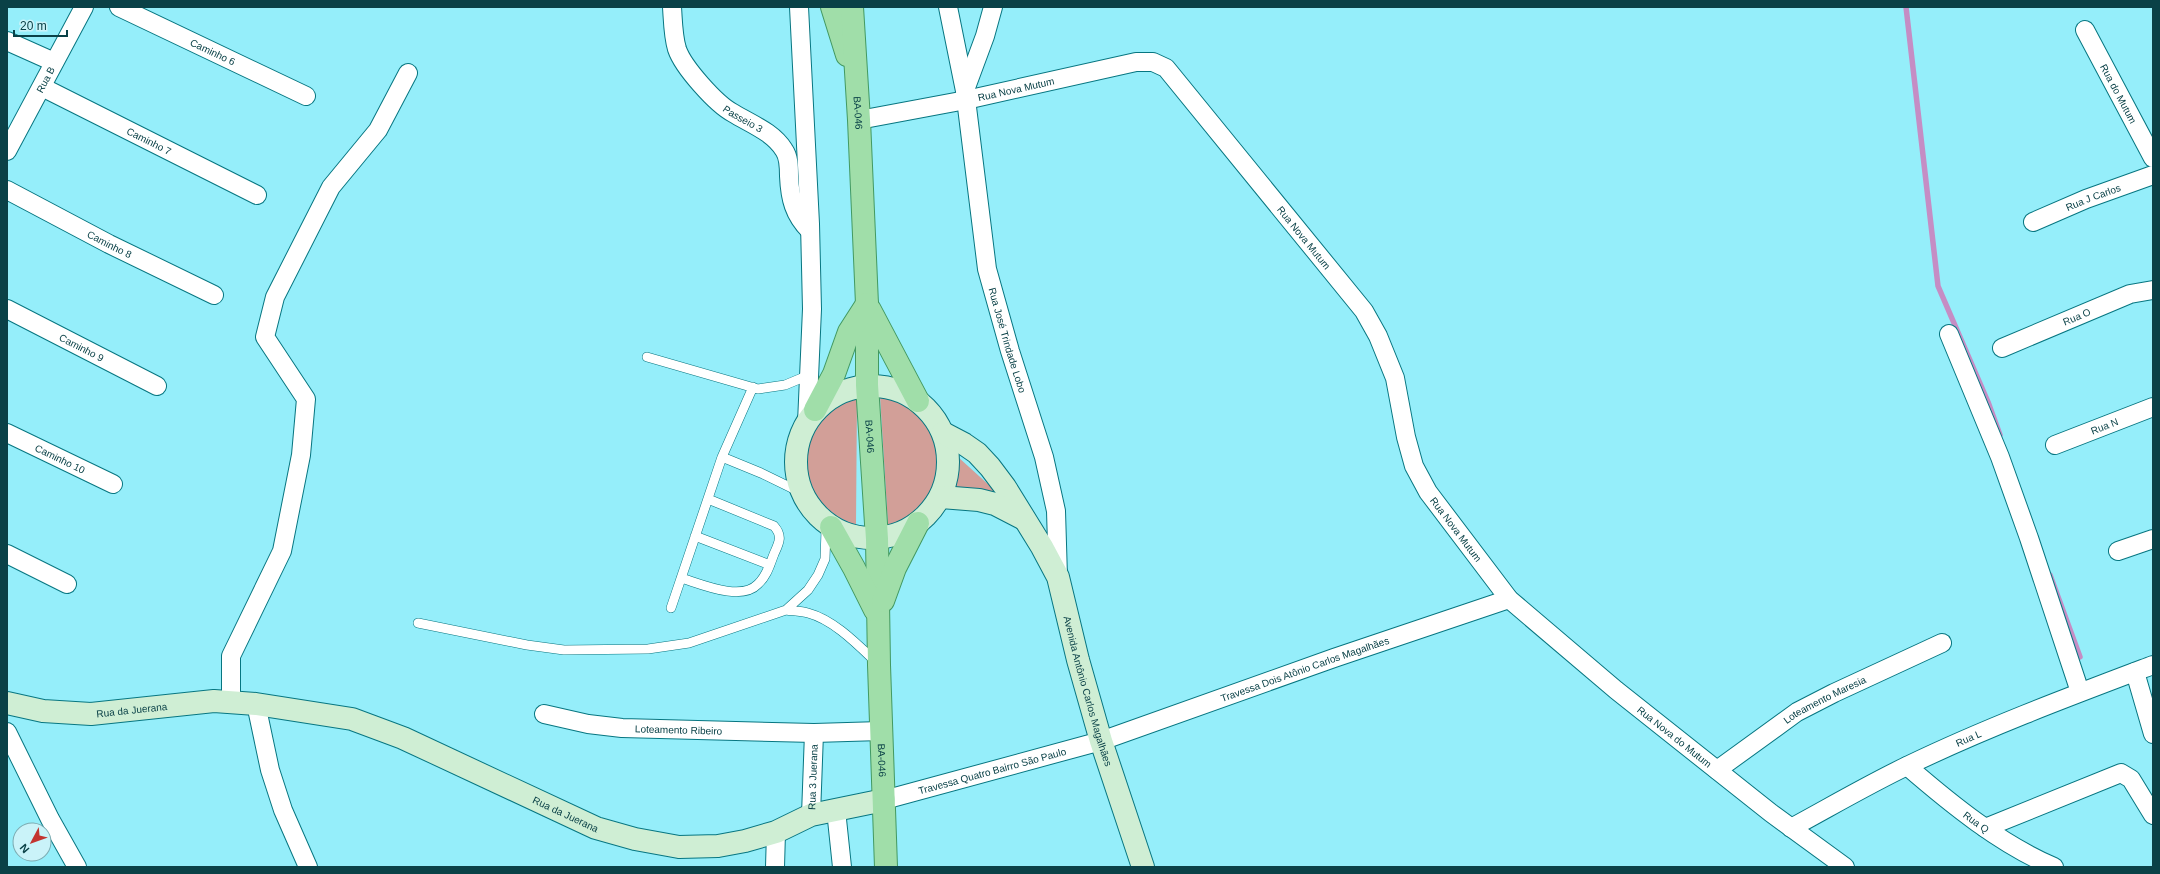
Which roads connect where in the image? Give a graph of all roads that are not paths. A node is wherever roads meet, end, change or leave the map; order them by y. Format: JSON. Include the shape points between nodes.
{"nodes":[{"id":1,"x":84,"y":7,"type":"edge"},
{"id":2,"x":119,"y":7,"type":"edge"},
{"id":3,"x":672,"y":7,"type":"edge"},
{"id":4,"x":799,"y":7,"type":"edge"},
{"id":5,"x":832,"y":7,"type":"edge"},
{"id":6,"x":852,"y":7,"type":"edge"},
{"id":7,"x":948,"y":7,"type":"edge"},
{"id":8,"x":993,"y":7,"type":"edge"},
{"id":9,"x":2085,"y":30,"type":"dead end"},
{"id":10,"x":7,"y":41,"type":"edge"},
{"id":11,"x":54,"y":62,"type":"junction"},
{"id":12,"x":408,"y":73,"type":"dead end"},
{"id":13,"x":42,"y":87,"type":"junction"},
{"id":14,"x":858,"y":88,"type":"junction"},
{"id":15,"x":306,"y":96,"type":"dead end"},
{"id":16,"x":966,"y":96,"type":"junction"},
{"id":17,"x":859,"y":120,"type":"junction"},
{"id":18,"x":7,"y":151,"type":"edge"},
{"id":19,"x":2153,"y":158,"type":"edge"},
{"id":20,"x":2153,"y":175,"type":"edge"},
{"id":21,"x":7,"y":190,"type":"edge"},
{"id":22,"x":257,"y":195,"type":"dead end"},
{"id":23,"x":2033,"y":222,"type":"dead end"},
{"id":24,"x":810,"y":231,"type":"junction"},
{"id":25,"x":2153,"y":290,"type":"edge"},
{"id":26,"x":214,"y":295,"type":"dead end"},
{"id":27,"x":866,"y":304,"type":"junction"},
{"id":28,"x":7,"y":309,"type":"edge"},
{"id":29,"x":1949,"y":334,"type":"dead end"},
{"id":30,"x":2002,"y":348,"type":"dead end"},
{"id":31,"x":647,"y":358,"type":"dead end"},
{"id":32,"x":809,"y":375,"type":"junction"},
{"id":33,"x":868,"y":385,"type":"junction"},
{"id":34,"x":157,"y":386,"type":"dead end"},
{"id":35,"x":753,"y":387,"type":"junction"},
{"id":36,"x":918,"y":401,"type":"junction"},
{"id":37,"x":2153,"y":407,"type":"edge"},
{"id":38,"x":811,"y":416,"type":"junction"},
{"id":39,"x":7,"y":433,"type":"edge"},
{"id":40,"x":943,"y":434,"type":"junction"},
{"id":41,"x":2055,"y":445,"type":"dead end"},
{"id":42,"x":722,"y":457,"type":"junction"},
{"id":43,"x":113,"y":484,"type":"dead end"},
{"id":44,"x":802,"y":493,"type":"junction"},
{"id":45,"x":941,"y":497,"type":"junction"},
{"id":46,"x":708,"y":499,"type":"junction"},
{"id":47,"x":1024,"y":519,"type":"junction"},
{"id":48,"x":918,"y":523,"type":"junction"},
{"id":49,"x":828,"y":525,"type":"junction"},
{"id":50,"x":695,"y":536,"type":"junction"},
{"id":51,"x":877,"y":539,"type":"junction"},
{"id":52,"x":2153,"y":539,"type":"edge"},
{"id":53,"x":2118,"y":551,"type":"dead end"},
{"id":54,"x":7,"y":554,"type":"edge"},
{"id":55,"x":770,"y":565,"type":"junction"},
{"id":56,"x":1058,"y":577,"type":"junction"},
{"id":57,"x":681,"y":578,"type":"junction"},
{"id":58,"x":67,"y":584,"type":"dead end"},
{"id":59,"x":1509,"y":599,"type":"junction"},
{"id":60,"x":671,"y":608,"type":"dead end"},
{"id":61,"x":786,"y":610,"type":"junction"},
{"id":62,"x":878,"y":616,"type":"junction"},
{"id":63,"x":418,"y":623,"type":"dead end"},
{"id":64,"x":1942,"y":644,"type":"dead end"},
{"id":65,"x":879,"y":665,"type":"junction"},
{"id":66,"x":2153,"y":665,"type":"edge"},
{"id":67,"x":2135,"y":672,"type":"junction"},
{"id":68,"x":2080,"y":692,"type":"junction"},
{"id":69,"x":231,"y":702,"type":"junction"},
{"id":70,"x":7,"y":703,"type":"edge"},
{"id":71,"x":256,"y":704,"type":"junction"},
{"id":72,"x":544,"y":714,"type":"dead end"},
{"id":73,"x":881,"y":731,"type":"junction"},
{"id":74,"x":7,"y":732,"type":"edge"},
{"id":75,"x":814,"y":733,"type":"junction"},
{"id":76,"x":2153,"y":734,"type":"edge"},
{"id":77,"x":1101,"y":741,"type":"junction"},
{"id":78,"x":1907,"y":766,"type":"junction"},
{"id":79,"x":1717,"y":770,"type":"junction"},
{"id":80,"x":884,"y":800,"type":"junction"},
{"id":81,"x":836,"y":810,"type":"junction"},
{"id":82,"x":2153,"y":814,"type":"edge"},
{"id":83,"x":811,"y":815,"type":"junction"},
{"id":84,"x":1791,"y":828,"type":"junction"},
{"id":85,"x":1985,"y":828,"type":"junction"},
{"id":86,"x":776,"y":832,"type":"junction"},
{"id":87,"x":77,"y":867,"type":"edge"},
{"id":88,"x":308,"y":867,"type":"edge"},
{"id":89,"x":775,"y":867,"type":"edge"},
{"id":90,"x":842,"y":867,"type":"edge"},
{"id":91,"x":886,"y":867,"type":"edge"},
{"id":92,"x":1143,"y":867,"type":"edge"},
{"id":93,"x":1845,"y":867,"type":"edge"},
{"id":94,"x":2054,"y":867,"type":"edge"}],
"edges":[{"from":1,"to":11,"type":"street","name":"Rua B"},
{"from":2,"to":15,"type":"street","name":"Caminho 6"},
{"from":3,"to":24,"type":"street","name":"Passeio 3","via":[[675,38],[685,63],[731,112],[762,129],[780,143],[786,152],[794,210]]},
{"from":4,"to":24,"type":"street"},
{"from":5,"to":14,"type":"main road"},
{"from":6,"to":14,"type":"main road","name":"BA-046","number":"BA-046"},
{"from":7,"to":16,"type":"street","name":"Rua José Trindade Lobo"},
{"from":8,"to":16,"type":"street"},
{"from":9,"to":19,"type":"street","name":"Rua do Mutum"},
{"from":10,"to":11,"type":"street"},
{"from":11,"to":13,"type":"street","name":"Rua B"},
{"from":12,"to":69,"type":"street","via":[[378,130],[331,187],[275,297],[265,337],[306,399],[301,456],[282,551],[231,656]]},
{"from":13,"to":18,"type":"street","name":"Rua B"},
{"from":13,"to":22,"type":"street","name":"Caminho 7"},
{"from":14,"to":17,"type":"main road","name":"BA-046","number":"BA-046"},
{"from":16,"to":17,"type":"street","name":"Rua Nova Mutum"},
{"from":16,"to":56,"type":"street","name":"Rua José Trindade Lobo","via":[[987,269],[1046,464],[1056,511]]},
{"from":16,"to":59,"type":"street","name":"Rua Nova Mutum","via":[[1136,62],[1153,62],[1166,68],[1364,311],[1378,336],[1395,378],[1414,466],[1428,492]]},
{"from":17,"to":27,"type":"main road","name":"BA-046","number":"BA-046"},
{"from":20,"to":23,"type":"street","name":"Rua J Carlos"},
{"from":21,"to":26,"type":"street","name":"Caminho 8","via":[[109,244]]},
{"from":24,"to":32,"type":"street","via":[[812,309]]},
{"from":25,"to":30,"type":"street","name":"Rua O","via":[[2130,294]]},
{"from":27,"to":33,"type":"main road","name":"BA-046","number":"BA-046"},
{"from":27,"to":36,"type":"main road"},
{"from":27,"to":38,"type":"main road","via":[[849,332],[834,374]]},
{"from":28,"to":34,"type":"street","name":"Caminho 9"},
{"from":29,"to":68,"type":"street","via":[[2000,456]]},
{"from":31,"to":35,"type":"lane"},
{"from":32,"to":35,"type":"lane","via":[[785,385],[758,389]]},
{"from":32,"to":38,"type":"street"},
{"from":33,"to":36,"type":"main road","via":[[894,389]]},
{"from":33,"to":38,"type":"main road","via":[[848,389],[830,397]]},
{"from":33,"to":51,"type":"main road","name":"BA-046","number":"BA-046"},
{"from":35,"to":42,"type":"lane"},
{"from":36,"to":40,"type":"main road","via":[[933,415]]},
{"from":37,"to":41,"type":"street","name":"Rua N"},
{"from":38,"to":44,"type":"main road","via":[[796,450],[796,472]]},
{"from":39,"to":43,"type":"street","name":"Caminho 10"},
{"from":40,"to":45,"type":"main road","via":[[949,455],[948,476]]},
{"from":40,"to":47,"type":"main road","name":"Avenida Antônio Carlos Magalhães","via":[[977,453],[1005,487]]},
{"from":42,"to":44,"type":"lane"},
{"from":42,"to":46,"type":"lane"},
{"from":44,"to":49,"type":"main road","via":[[814,512]]},
{"from":45,"to":47,"type":"main road","via":[[995,504]]},
{"from":45,"to":48,"type":"main road"},
{"from":46,"to":50,"type":"lane"},
{"from":46,"to":55,"type":"lane","via":[[774,526],[780,532],[780,539]]},
{"from":47,"to":56,"type":"main road","name":"Avenida Antônio Carlos Magalhães"},
{"from":48,"to":51,"type":"main road","via":[[903,533]]},
{"from":48,"to":62,"type":"main road","via":[[895,568]]},
{"from":49,"to":51,"type":"main road","via":[[853,537]]},
{"from":49,"to":61,"type":"lane","via":[[825,559],[818,575],[808,590]]},
{"from":49,"to":62,"type":"main road","via":[[854,568]]},
{"from":50,"to":55,"type":"lane"},
{"from":50,"to":57,"type":"lane"},
{"from":51,"to":62,"type":"main road","name":"BA-046","number":"BA-046"},
{"from":52,"to":53,"type":"street"},
{"from":54,"to":58,"type":"street"},
{"from":55,"to":57,"type":"lane","via":[[766,575],[755,587],[738,592],[725,591]]},
{"from":56,"to":77,"type":"main road","name":"Avenida Antônio Carlos Magalhães"},
{"from":57,"to":60,"type":"lane"},
{"from":59,"to":77,"type":"street","name":"Travessa Dois Atônio Carlos Magalhães"},
{"from":59,"to":79,"type":"street","name":"Rua Nova do Mutum","via":[[1616,690]]},
{"from":61,"to":63,"type":"lane","via":[[689,643],[648,648],[564,650]]},
{"from":61,"to":65,"type":"lane","via":[[808,613],[831,624]]},
{"from":62,"to":65,"type":"main road","name":"BA-046","number":"BA-046"},
{"from":64,"to":79,"type":"street","name":"Loteamento Maresia","via":[[1834,692],[1796,712]]},
{"from":65,"to":73,"type":"main road","name":"BA-046","number":"BA-046"},
{"from":66,"to":67,"type":"street","name":"Rua L"},
{"from":67,"to":68,"type":"street","name":"Rua L"},
{"from":67,"to":76,"type":"street"},
{"from":68,"to":78,"type":"street","name":"Rua L"},
{"from":69,"to":70,"type":"main road","name":"Rua da Juerana","via":[[214,701],[91,714],[43,711]]},
{"from":69,"to":71,"type":"main road","name":"Rua da Juerana"},
{"from":71,"to":86,"type":"main road","name":"Rua da Juerana","via":[[352,719],[403,738],[596,828],[635,839],[679,846],[718,846]]},
{"from":71,"to":88,"type":"street","via":[[270,770],[283,810]]},
{"from":72,"to":75,"type":"street","name":"Loteamento Ribeiro","via":[[588,724],[622,728]]},
{"from":73,"to":75,"type":"street","name":"Rua 3 Juerana"},
{"from":73,"to":80,"type":"main road","name":"BA-046","number":"BA-046"},
{"from":74,"to":87,"type":"street"},
{"from":75,"to":83,"type":"street","name":"Rua 3 Juerana"},
{"from":77,"to":80,"type":"street","name":"Travessa Quatro Bairro São Paulo"},
{"from":77,"to":92,"type":"main road","name":"Avenida Antônio Carlos Magalhães"},
{"from":78,"to":84,"type":"street","name":"Rua L"},
{"from":78,"to":85,"type":"street","name":"Rua Q"},
{"from":79,"to":84,"type":"street","name":"Rua Nova do Mutum"},
{"from":80,"to":81,"type":"main road","name":"Rua da Juerana"},
{"from":80,"to":91,"type":"main road","name":"BA-046","number":"BA-046"},
{"from":81,"to":83,"type":"main road","name":"Rua da Juerana"},
{"from":81,"to":90,"type":"street"},
{"from":82,"to":85,"type":"street","via":[[2131,779],[2121,773]]},
{"from":83,"to":86,"type":"main road","name":"Rua da Juerana"},
{"from":84,"to":93,"type":"street","name":"Rua Nova do Mutum"},
{"from":85,"to":94,"type":"street","name":"Rua Q"},
{"from":86,"to":89,"type":"street"}]}
